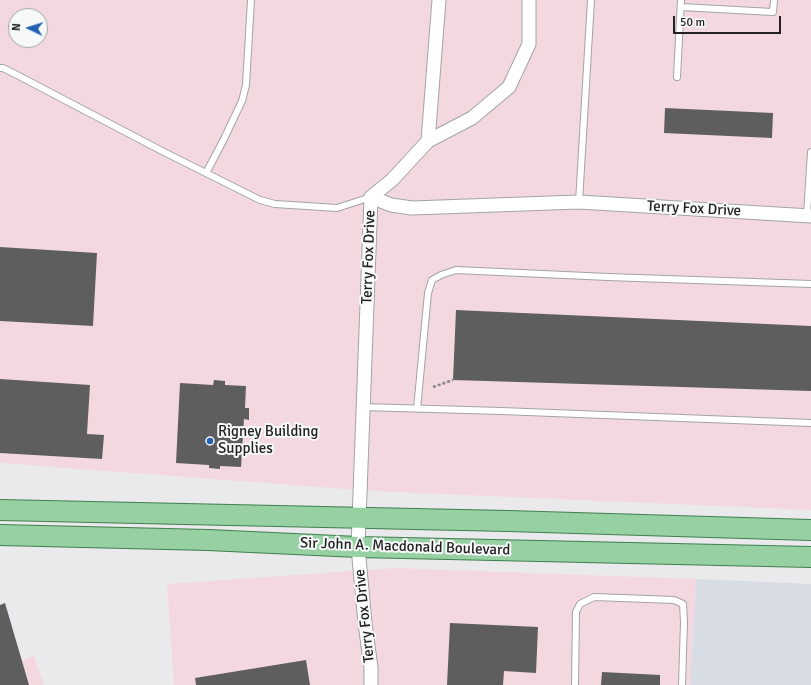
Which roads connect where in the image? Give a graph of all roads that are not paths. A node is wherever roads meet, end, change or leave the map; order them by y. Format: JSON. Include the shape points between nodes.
{"nodes":[{"id":1,"x":251,"y":0,"type":"edge"},
{"id":2,"x":439,"y":0,"type":"edge"},
{"id":3,"x":529,"y":0,"type":"edge"},
{"id":4,"x":591,"y":0,"type":"edge"},
{"id":5,"x":682,"y":0,"type":"edge"},
{"id":6,"x":774,"y":0,"type":"edge"},
{"id":7,"x":681,"y":7,"type":"junction"},
{"id":8,"x":0,"y":68,"type":"edge"},
{"id":9,"x":677,"y":77,"type":"dead end"},
{"id":10,"x":428,"y":141,"type":"junction"},
{"id":11,"x":811,"y":152,"type":"edge"},
{"id":12,"x":206,"y":173,"type":"junction"},
{"id":13,"x":371,"y":197,"type":"junction"},
{"id":14,"x":579,"y":202,"type":"junction"},
{"id":15,"x":809,"y":215,"type":"edge"},
{"id":16,"x":811,"y":284,"type":"edge"},
{"id":17,"x":363,"y":407,"type":"junction"},
{"id":18,"x":417,"y":409,"type":"junction"},
{"id":19,"x":811,"y":423,"type":"edge"},
{"id":20,"x":0,"y":510,"type":"edge"},
{"id":21,"x":359,"y":518,"type":"junction"},
{"id":22,"x":811,"y":530,"type":"edge"},
{"id":23,"x":0,"y":535,"type":"edge"},
{"id":24,"x":358,"y":546,"type":"junction"},
{"id":25,"x":811,"y":557,"type":"edge"},
{"id":26,"x":370,"y":685,"type":"edge"},
{"id":27,"x":574,"y":685,"type":"edge"},
{"id":28,"x":682,"y":685,"type":"edge"}],
"edges":[{"from":1,"to":12,"type":"lane","via":[[246,85],[242,101]]},
{"from":2,"to":10,"type":"street"},
{"from":3,"to":10,"type":"street","via":[[529,44],[509,87],[472,118]]},
{"from":4,"to":14,"type":"lane"},
{"from":5,"to":7,"type":"lane"},
{"from":6,"to":7,"type":"lane","via":[[773,12]]},
{"from":7,"to":9,"type":"lane"},
{"from":8,"to":12,"type":"lane"},
{"from":10,"to":13,"type":"street","via":[[392,180]]},
{"from":11,"to":15,"type":"lane"},
{"from":12,"to":13,"type":"lane","via":[[260,200],[275,204],[337,208]]},
{"from":13,"to":14,"type":"street","name":"Terry Fox Drive","via":[[391,205],[412,208]]},
{"from":13,"to":17,"type":"street","name":"Terry Fox Drive"},
{"from":14,"to":15,"type":"street","name":"Terry Fox Drive"},
{"from":16,"to":18,"type":"lane","via":[[456,270],[432,280],[428,293]]},
{"from":17,"to":18,"type":"lane"},
{"from":17,"to":21,"type":"street","name":"Terry Fox Drive"},
{"from":18,"to":19,"type":"lane"},
{"from":20,"to":21,"type":"main road","name":"Sir John A. Macdonald Boulevard"},
{"from":21,"to":22,"type":"main road","name":"Sir John A. Macdonald Boulevard"},
{"from":21,"to":24,"type":"street","name":"Terry Fox Drive"},
{"from":23,"to":24,"type":"main road","name":"Sir John A. Macdonald Boulevard"},
{"from":24,"to":25,"type":"main road","name":"Sir John A. Macdonald Boulevard"},
{"from":24,"to":26,"type":"street","name":"Terry Fox Drive","via":[[371,668]]},
{"from":27,"to":28,"type":"lane","via":[[576,612],[580,604],[594,597],[674,600],[683,604]]}]}
